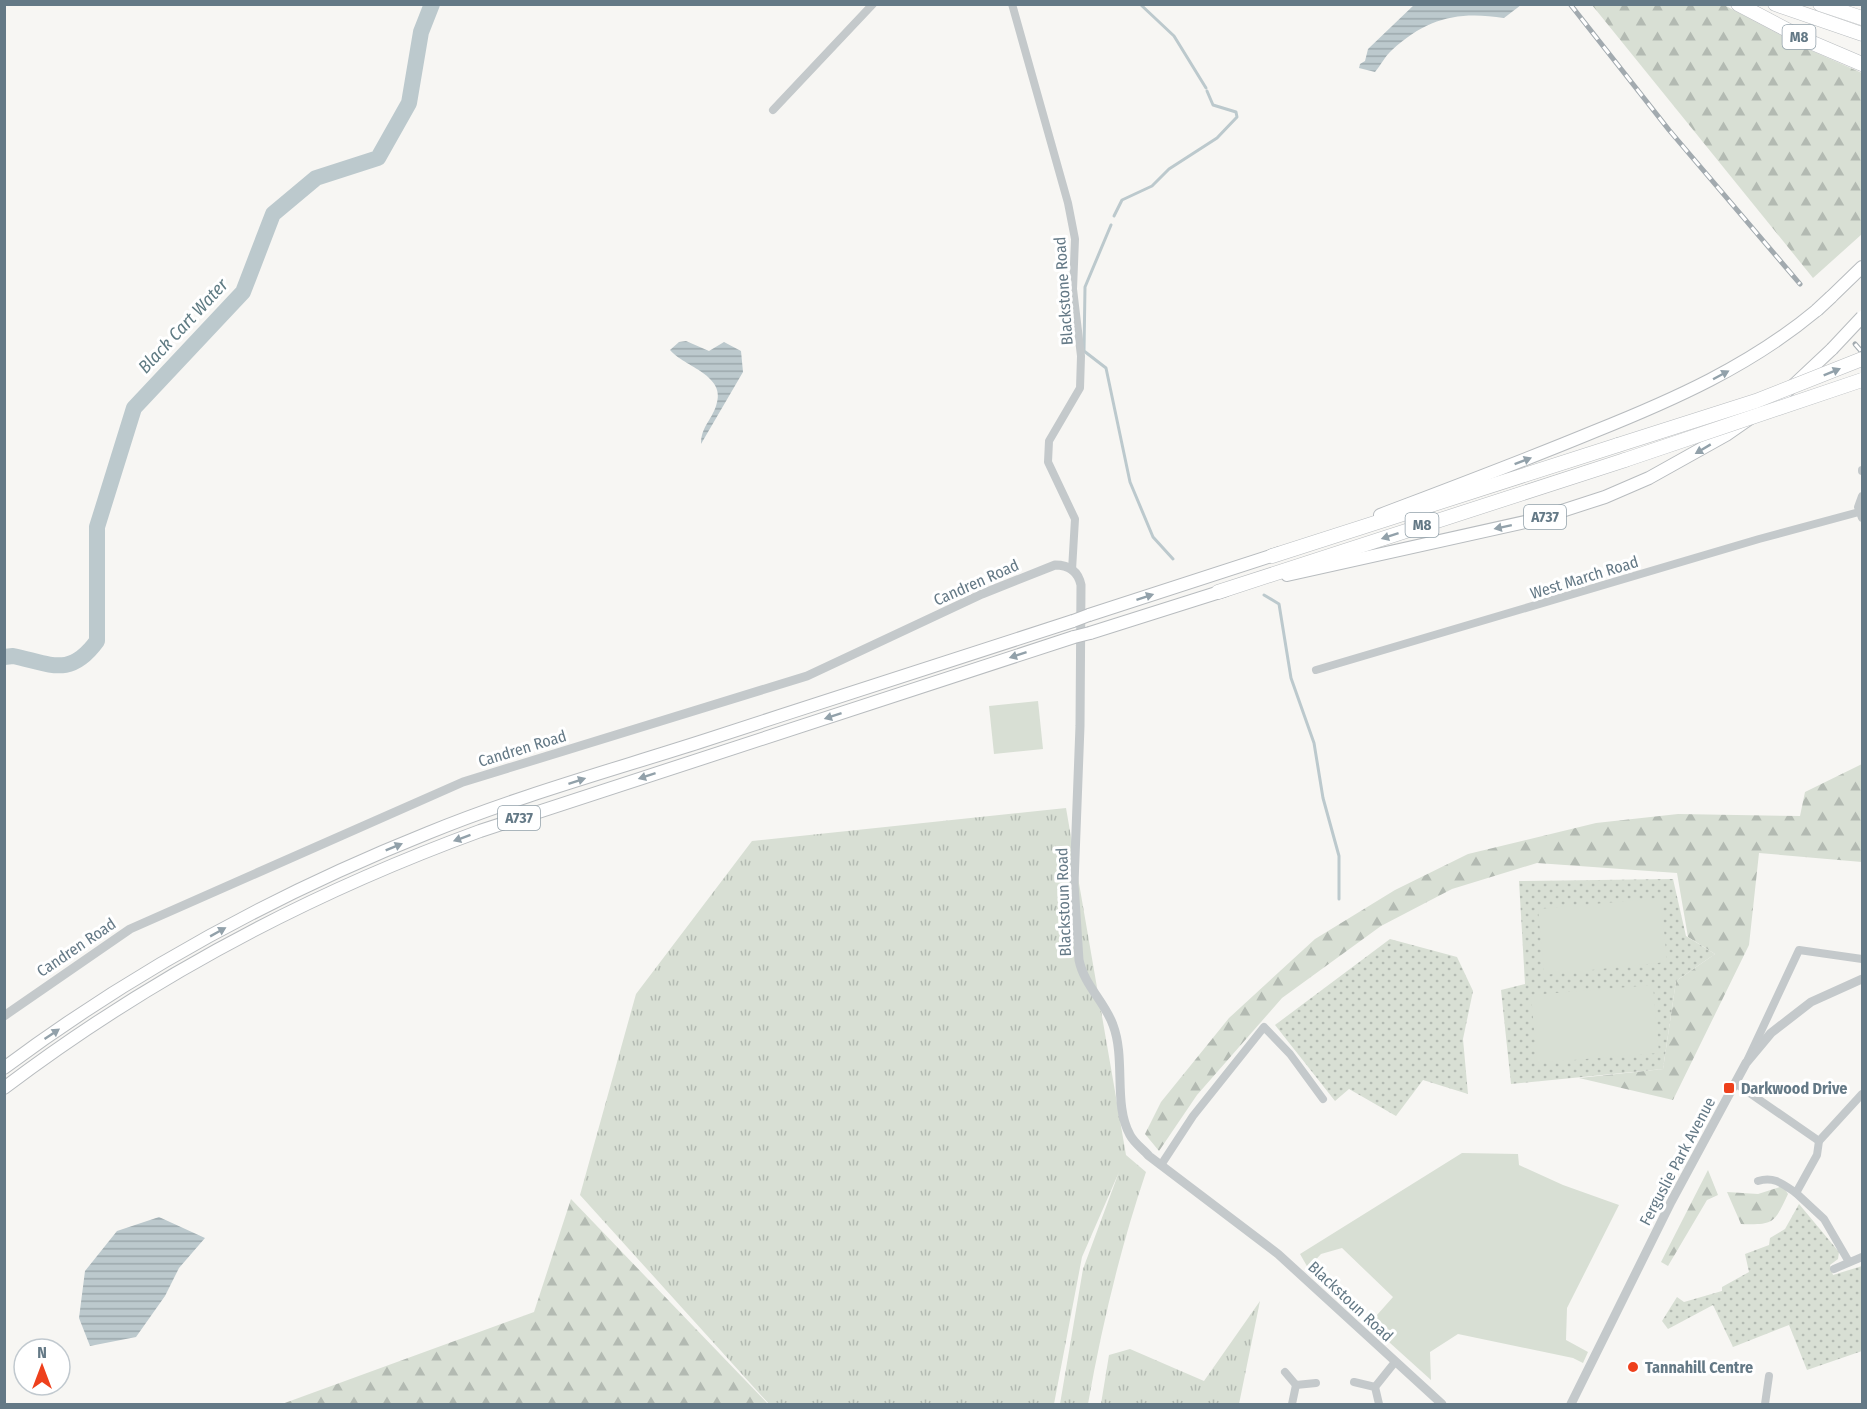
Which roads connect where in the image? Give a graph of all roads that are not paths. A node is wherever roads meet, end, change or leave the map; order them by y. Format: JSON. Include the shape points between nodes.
{"nodes":[{"id":1,"x":873,"y":4,"type":"edge"},
{"id":2,"x":1012,"y":4,"type":"edge"},
{"id":3,"x":1738,"y":4,"type":"edge"},
{"id":4,"x":1775,"y":4,"type":"edge"},
{"id":5,"x":1820,"y":4,"type":"edge"},
{"id":6,"x":1863,"y":18,"type":"edge"},
{"id":7,"x":1863,"y":34,"type":"edge"},
{"id":8,"x":1863,"y":64,"type":"edge"},
{"id":9,"x":773,"y":110,"type":"dead end"},
{"id":10,"x":1863,"y":267,"type":"edge"},
{"id":11,"x":1863,"y":317,"type":"edge"},
{"id":12,"x":1863,"y":359,"type":"edge"},
{"id":13,"x":1863,"y":380,"type":"edge"},
{"id":14,"x":1863,"y":496,"type":"edge"},
{"id":15,"x":1861,"y":515,"type":"edge"},
{"id":16,"x":1272,"y":556,"type":"junction"},
{"id":17,"x":1072,"y":570,"type":"junction"},
{"id":18,"x":1218,"y":592,"type":"junction"},
{"id":19,"x":1316,"y":670,"type":"dead end"},
{"id":20,"x":1863,"y":959,"type":"edge"},
{"id":21,"x":1863,"y":979,"type":"edge"},
{"id":22,"x":4,"y":1016,"type":"edge"},
{"id":23,"x":1746,"y":1063,"type":"junction"},
{"id":24,"x":4,"y":1068,"type":"edge"},
{"id":25,"x":1735,"y":1083,"type":"junction"},
{"id":26,"x":4,"y":1088,"type":"edge"},
{"id":27,"x":1863,"y":1094,"type":"edge"},
{"id":28,"x":1323,"y":1099,"type":"dead end"},
{"id":29,"x":1819,"y":1142,"type":"junction"},
{"id":30,"x":1161,"y":1165,"type":"junction"},
{"id":31,"x":1758,"y":1181,"type":"dead end"},
{"id":32,"x":1796,"y":1193,"type":"junction"},
{"id":33,"x":1863,"y":1257,"type":"edge"},
{"id":34,"x":1849,"y":1263,"type":"junction"},
{"id":35,"x":1834,"y":1269,"type":"dead end"},
{"id":36,"x":1395,"y":1362,"type":"junction"},
{"id":37,"x":1285,"y":1372,"type":"dead end"},
{"id":38,"x":1769,"y":1376,"type":"dead end"},
{"id":39,"x":1354,"y":1382,"type":"dead end"},
{"id":40,"x":1316,"y":1383,"type":"dead end"},
{"id":41,"x":1296,"y":1385,"type":"junction"},
{"id":42,"x":1375,"y":1387,"type":"junction"},
{"id":43,"x":1292,"y":1404,"type":"edge"},
{"id":44,"x":1379,"y":1404,"type":"edge"},
{"id":45,"x":1442,"y":1404,"type":"edge"},
{"id":46,"x":1571,"y":1404,"type":"edge"},
{"id":47,"x":1765,"y":1404,"type":"edge"}],
"edges":[{"from":1,"to":9,"type":"street"},
{"from":2,"to":17,"type":"street","name":"Blackstone Road","via":[[1075,239],[1073,289],[1081,356],[1080,388],[1049,441],[1048,462],[1075,519]]},
{"from":3,"to":8,"type":"highway","number":"M8","via":[[1808,41]]},
{"from":4,"to":7,"type":"highway","number":"M8"},
{"from":5,"to":6,"type":"highway","number":"M8"},
{"from":16,"to":10,"type":"highway","number":"A737","one_way":true,"bridge":true,"via":[[1536,456],[1685,393],[1750,359],[1816,310]]},
{"from":11,"to":18,"type":"highway","number":"A737","one_way":true,"bridge":true,"via":[[1782,396],[1726,435],[1649,478],[1605,497],[1534,520]]},
{"from":16,"to":12,"type":"highway","number":"M8","one_way":true,"bridge":true,"via":[[1756,401]]},
{"from":13,"to":18,"type":"highway","number":"M8","one_way":true,"bridge":true},
{"from":14,"to":15,"type":"street","via":[[1859,502]]},
{"from":15,"to":19,"type":"street","name":"West March Road","via":[[1759,539]]},
{"from":24,"to":16,"type":"highway","number":"A737","one_way":true,"bridge":true,"via":[[180,953],[276,901],[383,851],[502,806]]},
{"from":17,"to":22,"type":"street","name":"Candren Road","via":[[1054,565],[982,594],[807,676],[463,782],[130,929]]},
{"from":17,"to":30,"type":"street","name":"Blackstoun Road","via":[[1081,585],[1074,884],[1079,960],[1081,972],[1113,1024],[1119,1044],[1124,1121],[1131,1137]]},
{"from":18,"to":26,"type":"highway","number":"A737","one_way":true,"bridge":true,"via":[[490,828],[401,862],[303,905],[195,963],[108,1016]]},
{"from":20,"to":23,"type":"street","via":[[1799,950]]},
{"from":21,"to":23,"type":"street","name":"Ferguslie Park Avenue","via":[[1811,1002],[1771,1034]]},
{"from":23,"to":25,"type":"street","name":"Ferguslie Park Avenue"},
{"from":25,"to":29,"type":"street"},
{"from":25,"to":46,"type":"street","name":"Ferguslie Park Avenue"},
{"from":27,"to":29,"type":"street"},
{"from":28,"to":30,"type":"street","via":[[1264,1027],[1192,1116]]},
{"from":29,"to":32,"type":"street","via":[[1817,1155]]},
{"from":30,"to":36,"type":"street","name":"Blackstoun Road","via":[[1278,1254]]},
{"from":31,"to":32,"type":"street","via":[[1780,1181]]},
{"from":32,"to":34,"type":"street","via":[[1824,1220]]},
{"from":33,"to":34,"type":"street"},
{"from":34,"to":35,"type":"street"},
{"from":36,"to":42,"type":"street"},
{"from":36,"to":45,"type":"street","name":"Blackstoun Road"},
{"from":37,"to":41,"type":"street"},
{"from":38,"to":47,"type":"street"},
{"from":39,"to":42,"type":"street"},
{"from":40,"to":41,"type":"street"},
{"from":41,"to":43,"type":"street"},
{"from":42,"to":44,"type":"street"}]}
